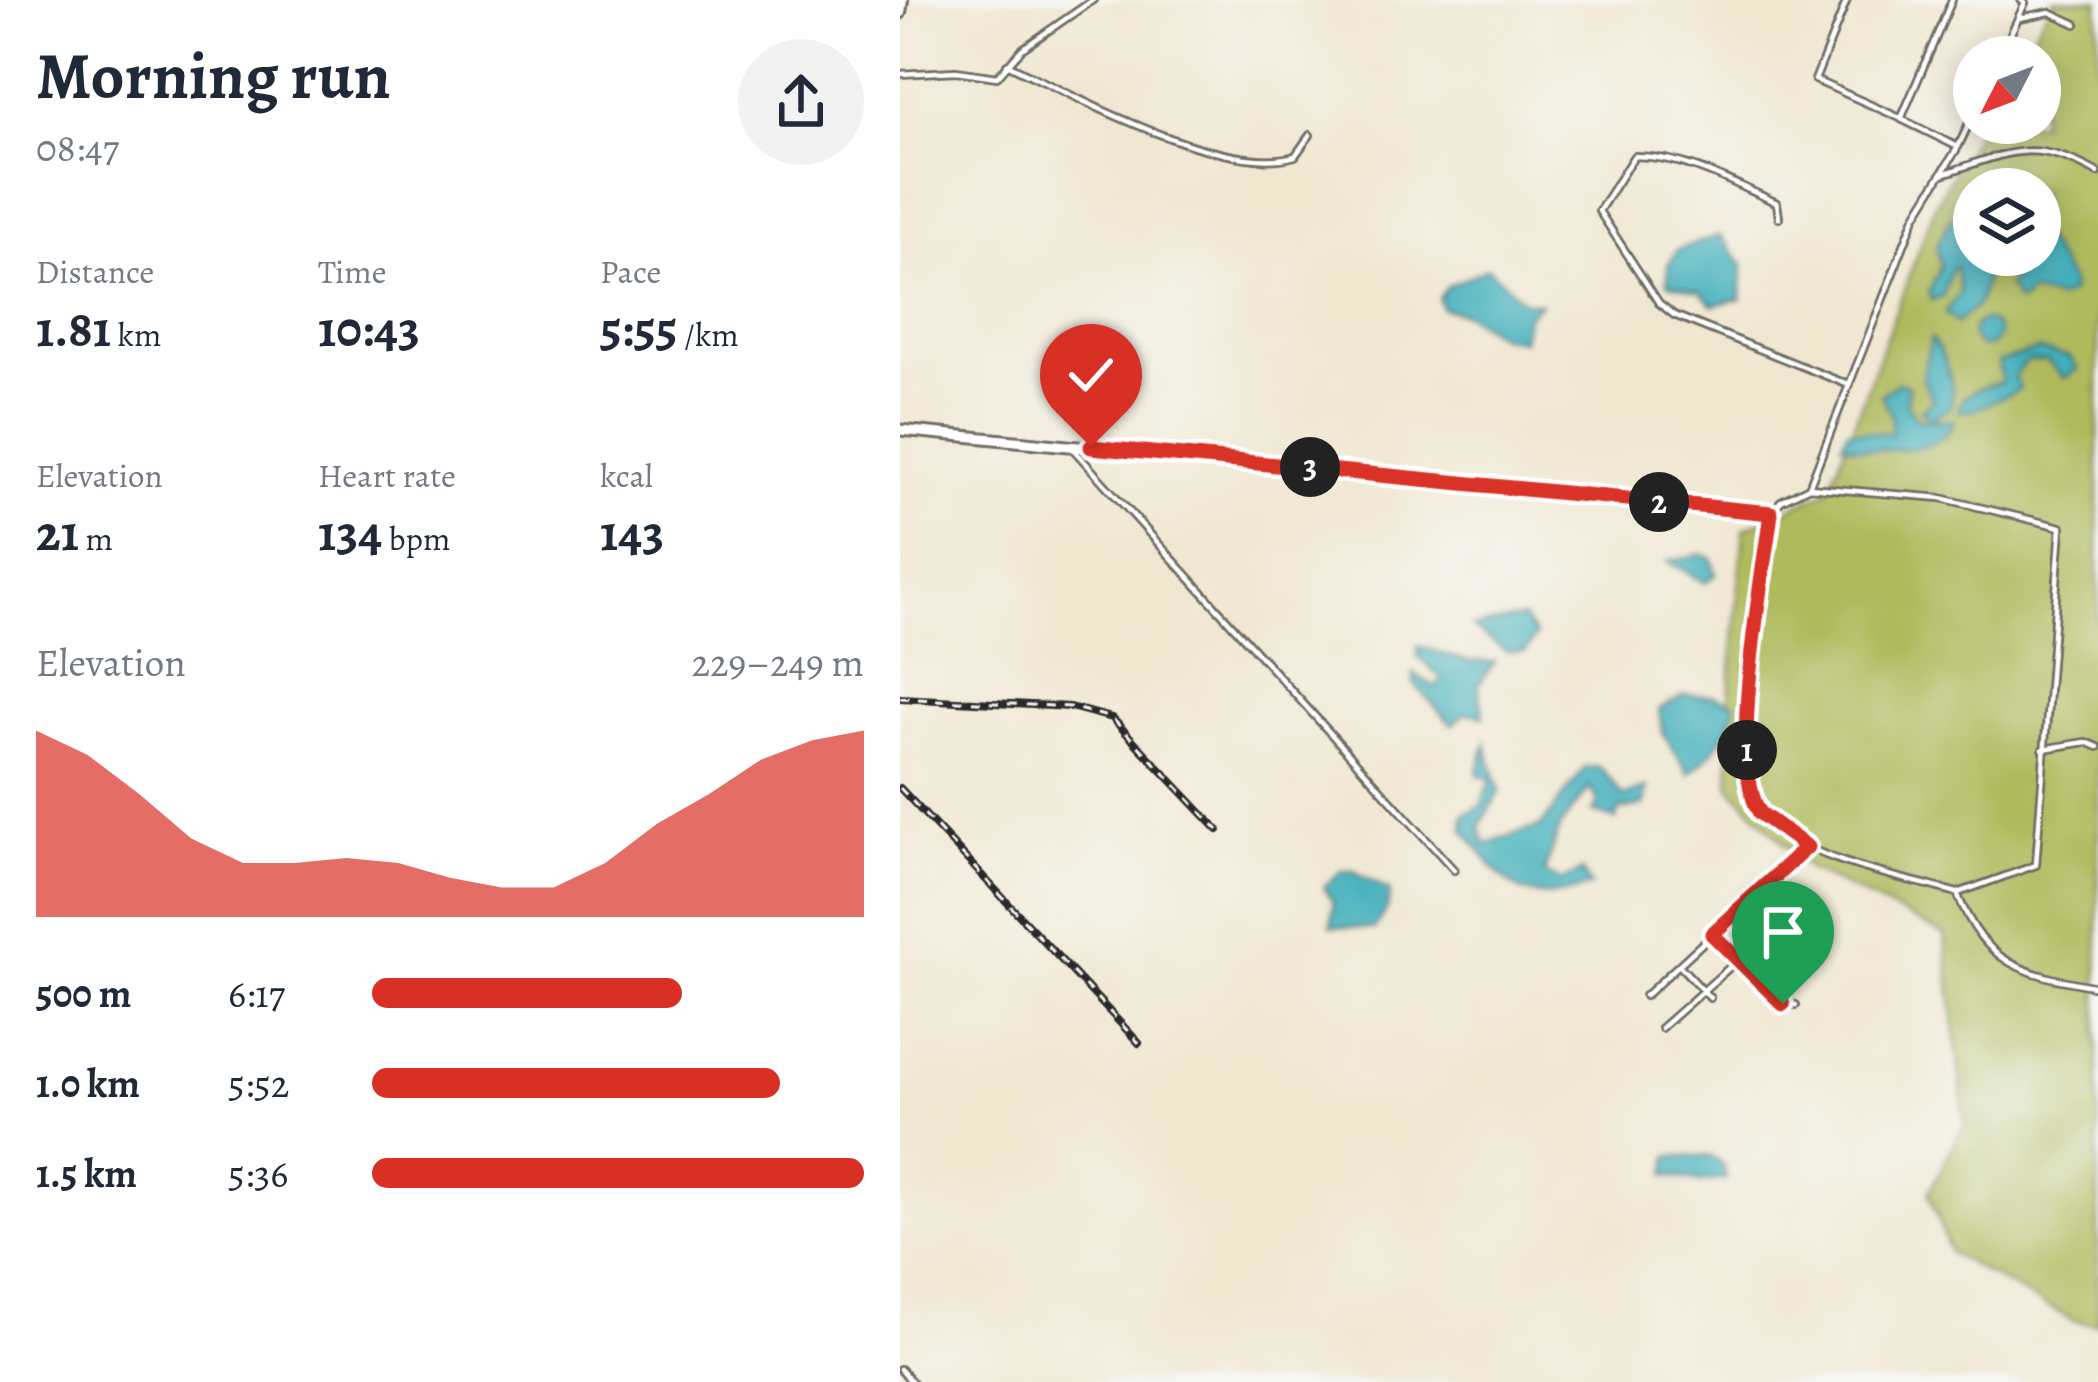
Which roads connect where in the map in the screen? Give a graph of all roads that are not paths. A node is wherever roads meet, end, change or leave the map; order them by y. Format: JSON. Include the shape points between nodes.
{"nodes":[{"id":1,"x":902,"y":0,"type":"edge"},
{"id":2,"x":1093,"y":0,"type":"edge"},
{"id":3,"x":1847,"y":0,"type":"edge"},
{"id":4,"x":1952,"y":0,"type":"edge"},
{"id":5,"x":2020,"y":0,"type":"edge"},
{"id":6,"x":2056,"y":2,"type":"edge"},
{"id":7,"x":2050,"y":12,"type":"junction"},
{"id":8,"x":900,"y":13,"type":"edge"},
{"id":9,"x":2018,"y":18,"type":"junction"},
{"id":10,"x":2076,"y":24,"type":"dead end"},
{"id":11,"x":2010,"y":36,"type":"edge"},
{"id":12,"x":1007,"y":64,"type":"junction"},
{"id":13,"x":900,"y":74,"type":"edge"},
{"id":14,"x":1901,"y":118,"type":"junction"},
{"id":15,"x":1310,"y":135,"type":"dead end"},
{"id":16,"x":1959,"y":144,"type":"edge"},
{"id":17,"x":1958,"y":147,"type":"junction"},
{"id":18,"x":2098,"y":173,"type":"edge"},
{"id":19,"x":1943,"y":174,"type":"junction"},
{"id":20,"x":1779,"y":218,"type":"dead end"},
{"id":21,"x":1849,"y":385,"type":"junction"},
{"id":22,"x":900,"y":430,"type":"edge"},
{"id":23,"x":1070,"y":445,"type":"junction"},
{"id":24,"x":1810,"y":487,"type":"junction"},
{"id":25,"x":1771,"y":513,"type":"junction"},
{"id":26,"x":2097,"y":744,"type":"edge"},
{"id":27,"x":2043,"y":749,"type":"junction"},
{"id":28,"x":1807,"y":847,"type":"junction"},
{"id":29,"x":1454,"y":870,"type":"dead end"},
{"id":30,"x":1957,"y":893,"type":"junction"},
{"id":31,"x":1712,"y":934,"type":"junction"},
{"id":32,"x":1739,"y":959,"type":"junction"},
{"id":33,"x":1679,"y":965,"type":"junction"},
{"id":34,"x":2098,"y":987,"type":"edge"},
{"id":35,"x":1703,"y":991,"type":"junction"},
{"id":36,"x":1645,"y":996,"type":"dead end"},
{"id":37,"x":1710,"y":998,"type":"dead end"},
{"id":38,"x":1796,"y":1005,"type":"dead end"},
{"id":39,"x":1661,"y":1028,"type":"dead end"},
{"id":40,"x":900,"y":1369,"type":"edge"},
{"id":41,"x":912,"y":1382,"type":"edge"}],
"edges":[{"from":1,"to":8,"type":"main road"},
{"from":2,"to":12,"type":"street"},
{"from":3,"to":14,"type":"street","via":[[1815,80]]},
{"from":4,"to":14,"type":"street"},
{"from":5,"to":9,"type":"street"},
{"from":6,"to":7,"type":"street"},
{"from":7,"to":9,"type":"street"},
{"from":7,"to":10,"type":"street"},
{"from":9,"to":11,"type":"street"},
{"from":12,"to":13,"type":"street","via":[[997,77]]},
{"from":12,"to":15,"type":"street","via":[[1136,126],[1250,162],[1295,156]]},
{"from":14,"to":17,"type":"street"},
{"from":16,"to":17,"type":"street"},
{"from":17,"to":19,"type":"street"},
{"from":18,"to":19,"type":"street","via":[[2060,152],[2038,150]]},
{"from":19,"to":21,"type":"street","via":[[1915,217]]},
{"from":20,"to":21,"type":"street","via":[[1777,203],[1690,163],[1646,156],[1622,169],[1599,211],[1674,315]]},
{"from":21,"to":24,"type":"street"},
{"from":22,"to":23,"type":"street"},
{"from":23,"to":25,"type":"street"},
{"from":23,"to":29,"type":"street"},
{"from":24,"to":25,"type":"street"},
{"from":24,"to":27,"type":"street","via":[[1941,498],[2061,527]]},
{"from":25,"to":28,"type":"street","via":[[1748,765],[1760,813]]},
{"from":26,"to":27,"type":"street"},
{"from":27,"to":30,"type":"street","via":[[2036,865]]},
{"from":28,"to":30,"type":"street"},
{"from":28,"to":31,"type":"street"},
{"from":30,"to":34,"type":"street","via":[[2015,969]]},
{"from":31,"to":32,"type":"street"},
{"from":31,"to":33,"type":"street"},
{"from":32,"to":35,"type":"street"},
{"from":32,"to":38,"type":"street","via":[[1783,1004]]},
{"from":33,"to":35,"type":"street"},
{"from":33,"to":36,"type":"street"},
{"from":35,"to":37,"type":"street"},
{"from":35,"to":39,"type":"street"},
{"from":40,"to":41,"type":"street"}]}
